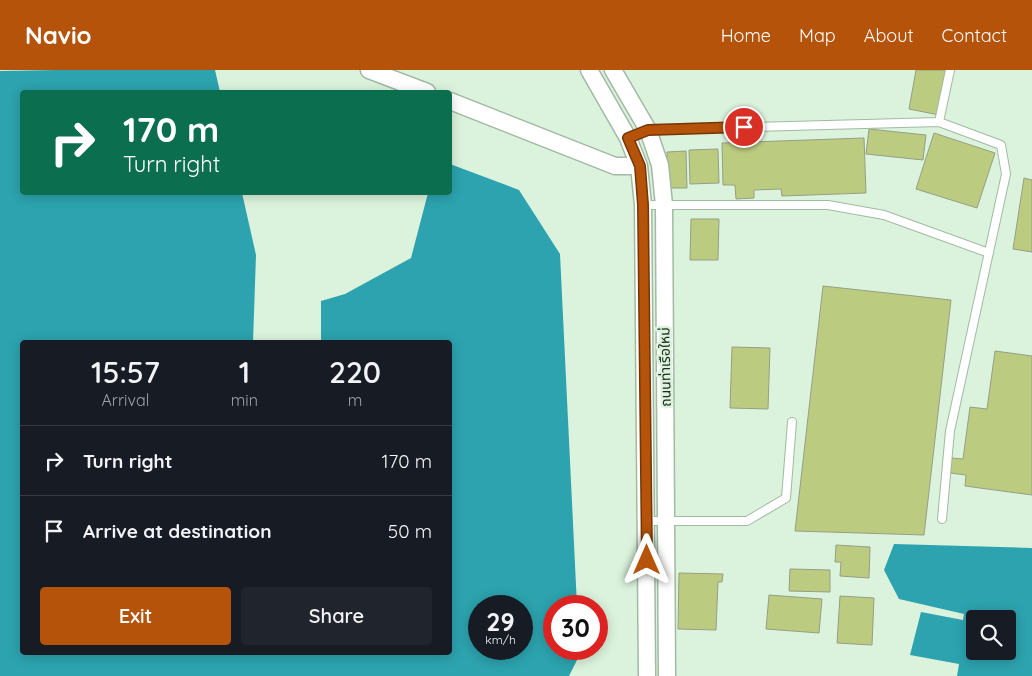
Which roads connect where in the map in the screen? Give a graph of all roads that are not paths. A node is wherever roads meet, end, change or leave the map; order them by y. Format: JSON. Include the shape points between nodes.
{"nodes":[{"id":1,"x":369,"y":70,"type":"edge"},
{"id":2,"x":589,"y":70,"type":"edge"},
{"id":3,"x":613,"y":70,"type":"edge"},
{"id":4,"x":950,"y":70,"type":"edge"},
{"id":5,"x":422,"y":90,"type":"edge"},
{"id":6,"x":452,"y":102,"type":"edge"},
{"id":7,"x":939,"y":122,"type":"junction"},
{"id":8,"x":648,"y":130,"type":"junction"},
{"id":9,"x":628,"y":138,"type":"junction"},
{"id":10,"x":640,"y":166,"type":"junction"},
{"id":11,"x":643,"y":205,"type":"junction"},
{"id":12,"x":664,"y":205,"type":"junction"},
{"id":13,"x":989,"y":253,"type":"junction"},
{"id":14,"x":792,"y":422,"type":"dead end"},
{"id":15,"x":942,"y":520,"type":"dead end"},
{"id":16,"x":647,"y":521,"type":"junction"},
{"id":17,"x":667,"y":521,"type":"junction"},
{"id":18,"x":647,"y":676,"type":"edge"},
{"id":19,"x":667,"y":676,"type":"edge"}],
"edges":[{"from":1,"to":5,"type":"street"},
{"from":2,"to":9,"type":"street","name":"ถนนท่าเรือใหม่"},
{"from":3,"to":8,"type":"street","name":"ถนนท่าเรือใหม่"},
{"from":4,"to":7,"type":"lane"},
{"from":6,"to":10,"type":"street","via":[[616,166]]},
{"from":7,"to":8,"type":"lane"},
{"from":7,"to":13,"type":"lane","via":[[1001,144],[1006,174]]},
{"from":8,"to":9,"type":"lane"},
{"from":8,"to":12,"type":"street","name":"ถนนท่าเรือใหม่","via":[[660,165]]},
{"from":9,"to":10,"type":"street","name":"ถนนท่าเรือใหม่"},
{"from":10,"to":11,"type":"street","name":"ถนนท่าเรือใหม่"},
{"from":11,"to":12,"type":"lane"},
{"from":11,"to":16,"type":"street","name":"ถนนท่าเรือใหม่"},
{"from":12,"to":13,"type":"lane","via":[[828,205],[884,215]]},
{"from":12,"to":17,"type":"street","name":"ถนนท่าเรือใหม่"},
{"from":13,"to":15,"type":"lane","via":[[950,431]]},
{"from":14,"to":17,"type":"lane","via":[[786,498],[747,521]]},
{"from":16,"to":17,"type":"lane"},
{"from":16,"to":18,"type":"street","name":"ถนนท่าเรือใหม่"},
{"from":17,"to":19,"type":"street","name":"ถนนท่าเรือใหม่"}]}
